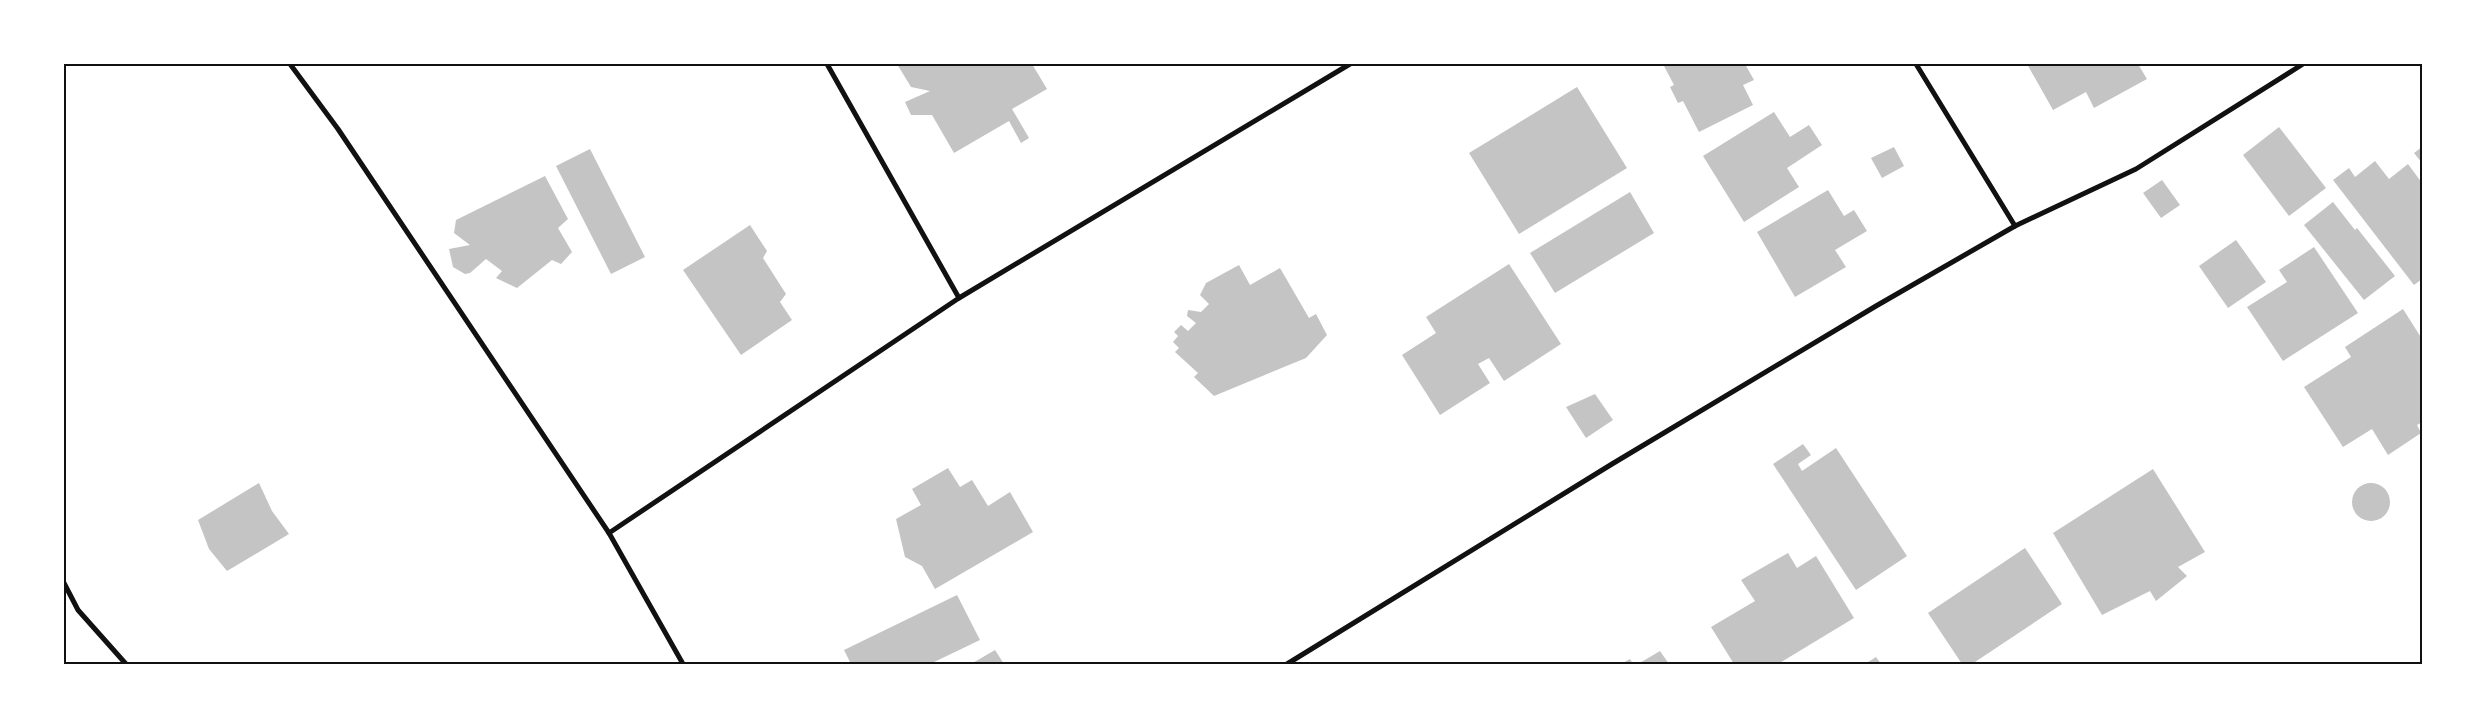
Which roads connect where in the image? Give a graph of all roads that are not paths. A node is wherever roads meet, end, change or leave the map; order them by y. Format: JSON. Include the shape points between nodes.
{"nodes":[{"id":1,"x":290,"y":64,"type":"edge"},
{"id":2,"x":827,"y":64,"type":"edge"},
{"id":3,"x":1350,"y":64,"type":"edge"},
{"id":4,"x":1916,"y":64,"type":"edge"},
{"id":5,"x":2303,"y":64,"type":"edge"},
{"id":6,"x":2015,"y":226,"type":"junction"},
{"id":7,"x":959,"y":298,"type":"junction"},
{"id":8,"x":609,"y":533,"type":"junction"},
{"id":9,"x":64,"y":583,"type":"edge"},
{"id":10,"x":126,"y":664,"type":"edge"},
{"id":11,"x":683,"y":664,"type":"edge"},
{"id":12,"x":1287,"y":664,"type":"edge"}],
"edges":[{"from":1,"to":8,"type":"street","via":[[338,128]]},
{"from":2,"to":7,"type":"street"},
{"from":3,"to":7,"type":"street"},
{"from":4,"to":6,"type":"street"},
{"from":5,"to":6,"type":"street","via":[[2136,169]]},
{"from":6,"to":12,"type":"street","via":[[1612,464]]},
{"from":7,"to":8,"type":"street"},
{"from":8,"to":11,"type":"street"},
{"from":9,"to":10,"type":"street","via":[[78,610]]}]}
